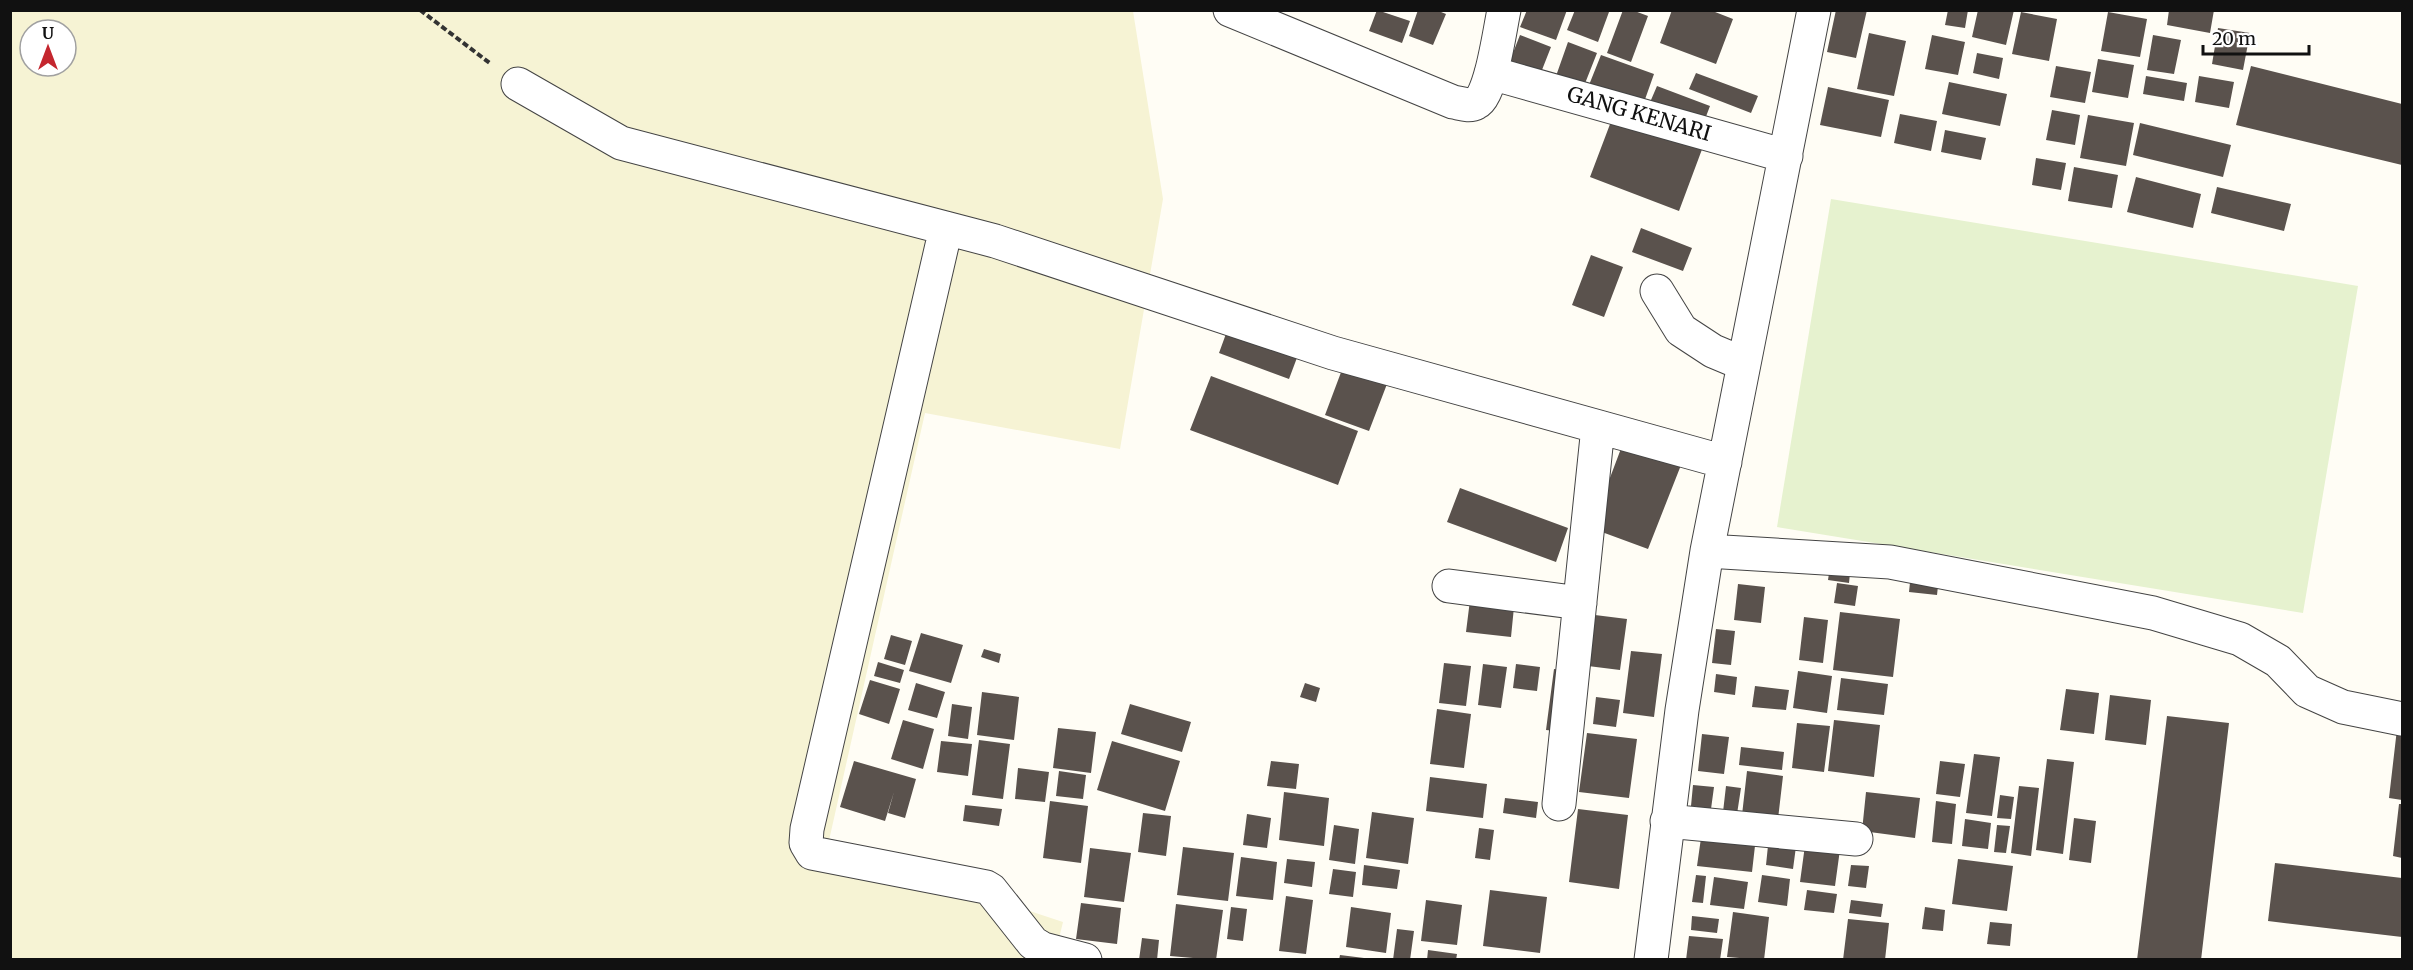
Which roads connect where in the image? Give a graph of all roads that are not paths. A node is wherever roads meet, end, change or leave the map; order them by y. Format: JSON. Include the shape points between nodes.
{"nodes":[{"id":1,"x":1230,"y":10,"type":"edge"},
{"id":2,"x":1504,"y":10,"type":"edge"},
{"id":3,"x":1814,"y":10,"type":"edge"},
{"id":4,"x":1491,"y":73,"type":"junction"},
{"id":5,"x":518,"y":84,"type":"road end"},
{"id":6,"x":1786,"y":156,"type":"junction"},
{"id":7,"x":946,"y":228,"type":"junction"},
{"id":8,"x":1657,"y":291,"type":"dead end"},
{"id":9,"x":1744,"y":364,"type":"junction"},
{"id":10,"x":1598,"y":427,"type":"junction"},
{"id":11,"x":1725,"y":462,"type":"junction"},
{"id":12,"x":1707,"y":550,"type":"junction"},
{"id":13,"x":1449,"y":586,"type":"dead end"},
{"id":14,"x":1580,"y":603,"type":"junction"},
{"id":15,"x":2403,"y":719,"type":"edge"},
{"id":16,"x":1559,"y":804,"type":"dead end"},
{"id":17,"x":1666,"y":820,"type":"junction"},
{"id":18,"x":1856,"y":839,"type":"dead end"},
{"id":19,"x":1085,"y":960,"type":"edge"},
{"id":20,"x":1651,"y":960,"type":"edge"}],
"edges":[{"from":1,"to":4,"type":"street","via":[[1453,102],[1477,103]]},
{"from":2,"to":4,"type":"street"},
{"from":3,"to":6,"type":"street"},
{"from":4,"to":6,"type":"street","name":"GANG KENARI"},
{"from":5,"to":7,"type":"street","via":[[621,143]]},
{"from":6,"to":9,"type":"street"},
{"from":7,"to":10,"type":"street","via":[[1333,353]]},
{"from":7,"to":19,"type":"street","via":[[806,843],[812,853],[991,890],[1033,943]]},
{"from":8,"to":9,"type":"street","via":[[1681,330],[1713,351]]},
{"from":9,"to":11,"type":"street"},
{"from":10,"to":11,"type":"street"},
{"from":10,"to":14,"type":"street"},
{"from":11,"to":12,"type":"street"},
{"from":12,"to":15,"type":"street","via":[[1890,562],[2153,613],[2240,639],[2278,661],[2307,691],[2343,707]]},
{"from":12,"to":17,"type":"street"},
{"from":13,"to":14,"type":"street"},
{"from":14,"to":16,"type":"street"},
{"from":17,"to":18,"type":"street"},
{"from":17,"to":20,"type":"street"}]}
